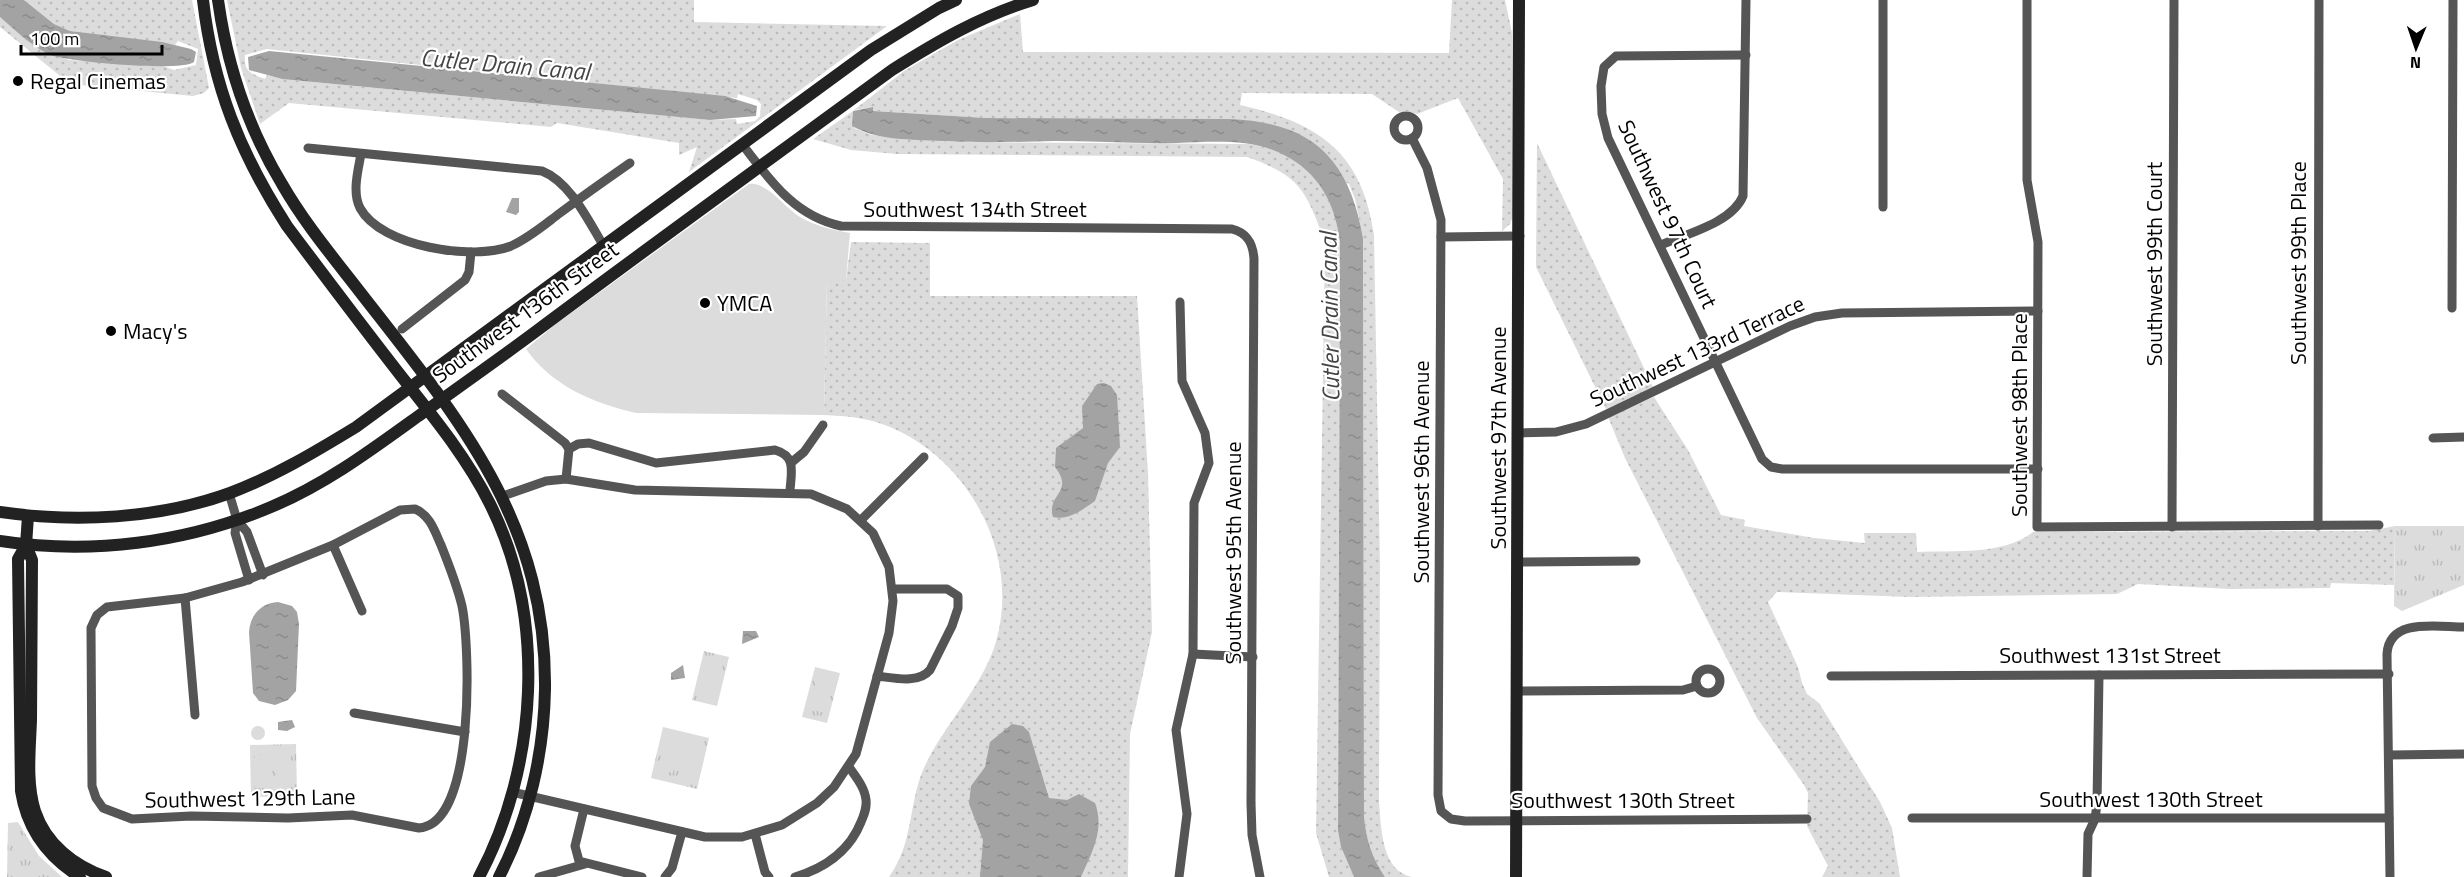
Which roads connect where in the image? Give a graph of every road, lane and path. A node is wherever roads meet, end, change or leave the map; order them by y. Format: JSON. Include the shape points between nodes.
{"nodes":[{"id":1,"x":203,"y":0,"type":"edge"},
{"id":2,"x":219,"y":0,"type":"edge"},
{"id":3,"x":956,"y":0,"type":"edge"},
{"id":4,"x":1033,"y":0,"type":"edge"},
{"id":5,"x":1520,"y":0,"type":"edge"},
{"id":6,"x":1746,"y":0,"type":"edge"},
{"id":7,"x":1883,"y":0,"type":"edge"},
{"id":8,"x":2027,"y":0,"type":"edge"},
{"id":9,"x":2174,"y":0,"type":"edge"},
{"id":10,"x":2319,"y":0,"type":"edge"},
{"id":11,"x":2453,"y":0,"type":"edge"},
{"id":12,"x":1746,"y":55,"type":"junction"},
{"id":13,"x":1412,"y":138,"type":"dead end"},
{"id":14,"x":742,"y":144,"type":"junction"},
{"id":15,"x":308,"y":147,"type":"dead end"},
{"id":16,"x":2453,"y":148,"type":"junction"},
{"id":17,"x":2464,"y":149,"type":"edge"},
{"id":18,"x":361,"y":154,"type":"junction"},
{"id":19,"x":630,"y":163,"type":"dead end"},
{"id":20,"x":760,"y":167,"type":"junction"},
{"id":21,"x":575,"y":202,"type":"junction"},
{"id":22,"x":1883,"y":207,"type":"dead end"},
{"id":23,"x":1242,"y":232,"type":"joint"},
{"id":24,"x":1520,"y":236,"type":"junction"},
{"id":25,"x":1441,"y":237,"type":"junction"},
{"id":26,"x":2453,"y":242,"type":"junction"},
{"id":27,"x":2464,"y":242,"type":"edge"},
{"id":28,"x":603,"y":245,"type":"junction"},
{"id":29,"x":1661,"y":245,"type":"junction"},
{"id":30,"x":471,"y":252,"type":"junction"},
{"id":31,"x":1180,"y":302,"type":"dead end"},
{"id":32,"x":2452,"y":308,"type":"dead end"},
{"id":33,"x":2038,"y":311,"type":"junction"},
{"id":34,"x":402,"y":329,"type":"dead end"},
{"id":35,"x":1716,"y":361,"type":"junction"},
{"id":36,"x":425,"y":376,"type":"junction"},
{"id":37,"x":410,"y":387,"type":"junction"},
{"id":38,"x":502,"y":394,"type":"dead end"},
{"id":39,"x":442,"y":399,"type":"junction"},
{"id":40,"x":427,"y":410,"type":"junction"},
{"id":41,"x":823,"y":425,"type":"dead end"},
{"id":42,"x":1518,"y":433,"type":"junction"},
{"id":43,"x":2464,"y":437,"type":"edge"},
{"id":44,"x":2433,"y":438,"type":"dead end"},
{"id":45,"x":569,"y":449,"type":"junction"},
{"id":46,"x":924,"y":457,"type":"dead end"},
{"id":47,"x":792,"y":462,"type":"junction"},
{"id":48,"x":2038,"y":469,"type":"junction"},
{"id":49,"x":566,"y":479,"type":"junction"},
{"id":50,"x":790,"y":492,"type":"junction"},
{"id":51,"x":229,"y":493,"type":"junction"},
{"id":52,"x":503,"y":496,"type":"junction"},
{"id":53,"x":0,"y":512,"type":"edge"},
{"id":54,"x":28,"y":516,"type":"junction"},
{"id":55,"x":237,"y":520,"type":"junction"},
{"id":56,"x":861,"y":520,"type":"junction"},
{"id":57,"x":2379,"y":525,"type":"dead end"},
{"id":58,"x":2318,"y":526,"type":"junction"},
{"id":59,"x":2172,"y":527,"type":"junction"},
{"id":60,"x":0,"y":541,"type":"edge"},
{"id":61,"x":26,"y":545,"type":"junction"},
{"id":62,"x":333,"y":545,"type":"junction"},
{"id":63,"x":1636,"y":561,"type":"dead end"},
{"id":64,"x":1518,"y":562,"type":"junction"},
{"id":65,"x":263,"y":575,"type":"junction"},
{"id":66,"x":249,"y":580,"type":"junction"},
{"id":67,"x":893,"y":589,"type":"junction"},
{"id":68,"x":185,"y":597,"type":"junction"},
{"id":69,"x":362,"y":611,"type":"dead end"},
{"id":70,"x":2464,"y":627,"type":"edge"},
{"id":71,"x":543,"y":630,"type":"junction"},
{"id":72,"x":525,"y":632,"type":"junction"},
{"id":73,"x":545,"y":646,"type":"junction"},
{"id":74,"x":527,"y":648,"type":"junction"},
{"id":75,"x":1193,"y":654,"type":"junction"},
{"id":76,"x":1253,"y":657,"type":"junction"},
{"id":77,"x":2389,"y":674,"type":"junction"},
{"id":78,"x":2099,"y":675,"type":"junction"},
{"id":79,"x":877,"y":676,"type":"junction"},
{"id":80,"x":1831,"y":676,"type":"dead end"},
{"id":81,"x":1697,"y":686,"type":"dead end"},
{"id":82,"x":1516,"y":691,"type":"junction"},
{"id":83,"x":354,"y":713,"type":"dead end"},
{"id":84,"x":195,"y":715,"type":"dead end"},
{"id":85,"x":465,"y":732,"type":"junction"},
{"id":86,"x":2464,"y":754,"type":"edge"},
{"id":87,"x":2389,"y":755,"type":"junction"},
{"id":88,"x":849,"y":767,"type":"junction"},
{"id":89,"x":512,"y":792,"type":"junction"},
{"id":90,"x":530,"y":796,"type":"junction"},
{"id":91,"x":584,"y":808,"type":"junction"},
{"id":92,"x":1441,"y":811,"type":"joint"},
{"id":93,"x":1912,"y":818,"type":"dead end"},
{"id":94,"x":2389,"y":818,"type":"junction"},
{"id":95,"x":1807,"y":819,"type":"dead end"},
{"id":96,"x":2095,"y":819,"type":"junction"},
{"id":97,"x":1516,"y":820,"type":"junction"},
{"id":98,"x":682,"y":832,"type":"junction"},
{"id":99,"x":755,"y":834,"type":"junction"},
{"id":100,"x":585,"y":864,"type":"junction"},
{"id":101,"x":80,"y":877,"type":"edge"},
{"id":102,"x":106,"y":877,"type":"edge"},
{"id":103,"x":479,"y":877,"type":"edge"},
{"id":104,"x":499,"y":877,"type":"edge"},
{"id":105,"x":539,"y":877,"type":"edge"},
{"id":106,"x":642,"y":877,"type":"edge"},
{"id":107,"x":665,"y":877,"type":"edge"},
{"id":108,"x":769,"y":877,"type":"edge"},
{"id":109,"x":795,"y":877,"type":"edge"},
{"id":110,"x":1179,"y":877,"type":"edge"},
{"id":111,"x":1260,"y":877,"type":"edge"},
{"id":112,"x":1516,"y":877,"type":"edge"},
{"id":113,"x":2087,"y":877,"type":"edge"},
{"id":114,"x":2390,"y":877,"type":"edge"}],
"edges":[{"from":1,"to":37,"type":"street","via":[[208,46],[223,99],[264,191]]},
{"from":2,"to":36,"type":"street","via":[[240,94],[273,170],[309,226]]},
{"from":3,"to":14,"type":"street","name":"Southwest 136th Street","via":[[871,50]]},
{"from":4,"to":20,"type":"street","name":"Southwest 136th Street","via":[[987,15],[943,38],[892,70]]},
{"from":5,"to":24,"type":"street","name":"Southwest 97th Avenue"},
{"from":6,"to":12,"type":"street"},
{"from":7,"to":22,"type":"street"},
{"from":8,"to":33,"type":"street","name":"Southwest 98th Place","via":[[2027,180],[2038,231]]},
{"from":9,"to":59,"type":"street","name":"Southwest 99th Court"},
{"from":10,"to":58,"type":"street","name":"Southwest 99th Place"},
{"from":11,"to":16,"type":"street"},
{"from":12,"to":29,"type":"street","via":[[1742,200],[1716,220]]},
{"from":12,"to":29,"type":"street","name":"Southwest 97th Court","via":[[1623,55],[1610,59],[1604,67],[1601,86],[1605,131]]},
{"from":13,"to":25,"type":"street","name":"Southwest 96th Avenue","via":[[1435,190]]},
{"from":14,"to":20,"type":"street","name":"Southwest 134th Street"},
{"from":14,"to":28,"type":"street","name":"Southwest 136th Street"},
{"from":15,"to":18,"type":"street"},
{"from":16,"to":17,"type":"street"},
{"from":16,"to":26,"type":"street"},
{"from":18,"to":21,"type":"street","via":[[542,171],[553,177]]},
{"from":18,"to":30,"type":"street","via":[[357,198],[370,220],[410,243]]},
{"from":19,"to":21,"type":"street"},
{"from":20,"to":23,"type":"street","name":"Southwest 134th Street","via":[[798,208],[823,222],[848,227]]},
{"from":20,"to":39,"type":"street","name":"Southwest 136th Street"},
{"from":21,"to":28,"type":"street"},
{"from":21,"to":30,"type":"street","via":[[519,242],[493,251]]},
{"from":23,"to":76,"type":"street","name":"Southwest 95th Avenue","via":[[1252,243],[1254,259]]},
{"from":24,"to":25,"type":"street"},
{"from":24,"to":42,"type":"street","name":"Southwest 97th Avenue"},
{"from":25,"to":92,"type":"street","name":"Southwest 96th Avenue","via":[[1438,795]]},
{"from":26,"to":27,"type":"street"},
{"from":26,"to":32,"type":"street"},
{"from":28,"to":36,"type":"street","name":"Southwest 136th Street"},
{"from":29,"to":35,"type":"street","name":"Southwest 97th Court"},
{"from":30,"to":34,"type":"street","via":[[465,280]]},
{"from":31,"to":75,"type":"street","name":"Southwest 95th Avenue","via":[[1182,381],[1205,433],[1209,463],[1194,503]]},
{"from":33,"to":35,"type":"street","name":"Southwest 133rd Terrace","via":[[1832,314],[1802,321]]},
{"from":33,"to":48,"type":"street","name":"Southwest 98th Place"},
{"from":35,"to":42,"type":"street","name":"Southwest 133rd Terrace","via":[[1574,428]]},
{"from":35,"to":48,"type":"street","name":"Southwest 97th Court","via":[[1760,455],[1771,467]]},
{"from":36,"to":37,"type":"street","name":"Southwest 136th Street"},
{"from":36,"to":39,"type":"street"},
{"from":37,"to":40,"type":"street"},
{"from":37,"to":51,"type":"street","name":"Southwest 136th Street","via":[[356,427],[301,460]]},
{"from":38,"to":45,"type":"street"},
{"from":39,"to":40,"type":"street","name":"Southwest 136th Street"},
{"from":39,"to":52,"type":"street"},
{"from":40,"to":55,"type":"street","name":"Southwest 136th Street","via":[[307,491]]},
{"from":40,"to":72,"type":"street","via":[[490,504],[514,570]]},
{"from":41,"to":47,"type":"street"},
{"from":42,"to":64,"type":"street","name":"Southwest 97th Avenue"},
{"from":43,"to":44,"type":"street"},
{"from":45,"to":47,"type":"street","via":[[595,443],[660,463],[775,450],[788,455]]},
{"from":45,"to":49,"type":"street"},
{"from":46,"to":56,"type":"street"},
{"from":47,"to":50,"type":"street"},
{"from":48,"to":59,"type":"street","name":"Southwest 98th Place","via":[[2037,527]]},
{"from":49,"to":50,"type":"street","via":[[635,490]]},
{"from":49,"to":52,"type":"street","via":[[546,481]]},
{"from":50,"to":56,"type":"street","via":[[829,500]]},
{"from":51,"to":54,"type":"street","name":"Southwest 136th Street","via":[[131,514]]},
{"from":51,"to":55,"type":"street"},
{"from":52,"to":71,"type":"street","via":[[531,569]]},
{"from":53,"to":54,"type":"street","name":"Southwest 136th Street"},
{"from":54,"to":61,"type":"street"},
{"from":55,"to":61,"type":"street","name":"Southwest 136th Street","via":[[174,537],[113,545]]},
{"from":55,"to":65,"type":"street","via":[[246,532]]},
{"from":55,"to":66,"type":"street","via":[[235,533]]},
{"from":56,"to":67,"type":"street","via":[[880,545]]},
{"from":57,"to":58,"type":"street","name":"Southwest 98th Place"},
{"from":58,"to":59,"type":"street","name":"Southwest 98th Place"},
{"from":60,"to":61,"type":"street","name":"Southwest 136th Street"},
{"from":61,"to":101,"type":"street","via":[[18,559],[20,782],[27,818],[46,849]]},
{"from":61,"to":102,"type":"street","via":[[32,560],[30,768],[35,810],[43,829],[61,851],[85,869]]},
{"from":62,"to":65,"type":"street"},
{"from":62,"to":69,"type":"street"},
{"from":62,"to":85,"type":"street","via":[[400,510],[422,512],[448,562],[462,606],[467,671]]},
{"from":63,"to":64,"type":"street"},
{"from":64,"to":82,"type":"street","name":"Southwest 97th Avenue"},
{"from":65,"to":66,"type":"street"},
{"from":66,"to":68,"type":"street"},
{"from":67,"to":79,"type":"street","via":[[893,614]]},
{"from":67,"to":79,"type":"street","via":[[947,588],[957,596],[958,608],[925,676]]},
{"from":68,"to":84,"type":"street"},
{"from":68,"to":85,"type":"street","name":"Southwest 129th Lane","via":[[107,608],[95,618],[91,630],[92,786],[103,808],[132,819],[352,815],[423,828],[439,818],[447,807]]},
{"from":70,"to":77,"type":"street","via":[[2413,627],[2398,631],[2387,649]]},
{"from":71,"to":72,"type":"street"},
{"from":71,"to":73,"type":"street"},
{"from":72,"to":74,"type":"street"},
{"from":73,"to":74,"type":"street"},
{"from":73,"to":90,"type":"street","via":[[545,706]]},
{"from":74,"to":89,"type":"street","via":[[524,739]]},
{"from":75,"to":76,"type":"street"},
{"from":75,"to":110,"type":"street","name":"Southwest 95th Avenue","via":[[1176,729],[1188,817]]},
{"from":76,"to":111,"type":"street","name":"Southwest 95th Avenue","via":[[1252,835]]},
{"from":77,"to":78,"type":"street","name":"Southwest 131st Street"},
{"from":77,"to":87,"type":"street"},
{"from":78,"to":80,"type":"street","name":"Southwest 131st Street"},
{"from":78,"to":96,"type":"street"},
{"from":79,"to":88,"type":"street","via":[[861,741]]},
{"from":81,"to":82,"type":"street","via":[[1683,690]]},
{"from":82,"to":97,"type":"street","name":"Southwest 97th Avenue"},
{"from":83,"to":85,"type":"street"},
{"from":86,"to":87,"type":"street"},
{"from":87,"to":94,"type":"street"},
{"from":88,"to":99,"type":"street","via":[[817,803],[791,820]]},
{"from":88,"to":109,"type":"street","via":[[867,802],[858,831],[841,853]]},
{"from":89,"to":90,"type":"street"},
{"from":89,"to":103,"type":"street","via":[[491,855]]},
{"from":90,"to":91,"type":"street"},
{"from":90,"to":104,"type":"street"},
{"from":91,"to":98,"type":"street"},
{"from":91,"to":100,"type":"street","via":[[574,851]]},
{"from":92,"to":97,"type":"street","name":"Southwest 130th Street","via":[[1458,820]]},
{"from":93,"to":96,"type":"street","name":"Southwest 130th Street"},
{"from":94,"to":96,"type":"street","name":"Southwest 130th Street"},
{"from":94,"to":114,"type":"street"},
{"from":95,"to":97,"type":"street","name":"Southwest 130th Street"},
{"from":96,"to":113,"type":"street","via":[[2088,834]]},
{"from":97,"to":112,"type":"street","name":"Southwest 97th Avenue"},
{"from":98,"to":99,"type":"street","via":[[718,838]]},
{"from":98,"to":107,"type":"street","via":[[672,868]]},
{"from":99,"to":108,"type":"street"},
{"from":100,"to":105,"type":"street"},
{"from":100,"to":106,"type":"street"}]}
